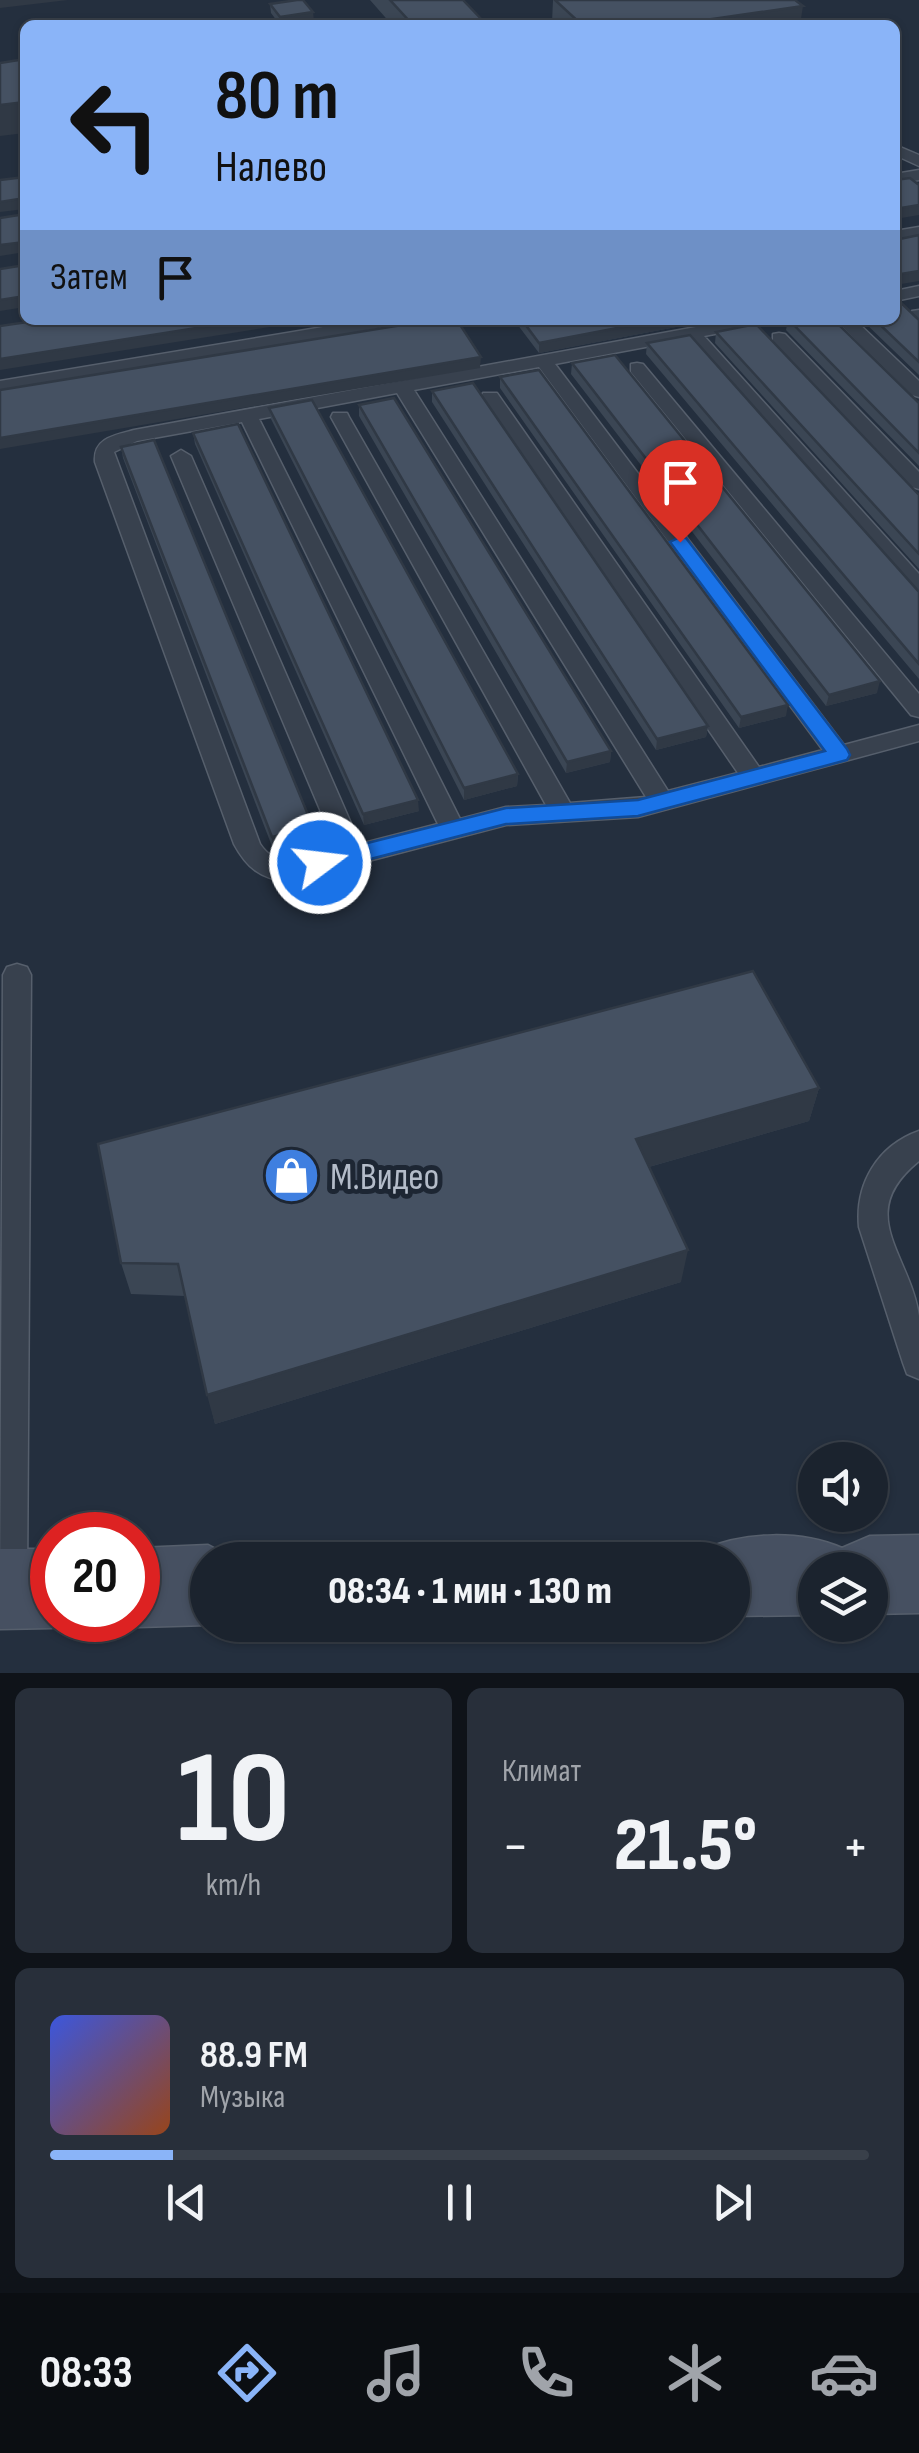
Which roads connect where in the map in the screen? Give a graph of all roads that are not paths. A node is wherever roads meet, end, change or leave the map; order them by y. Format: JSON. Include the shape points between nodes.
{"nodes":[{"id":1,"x":366,"y":325,"type":"edge"},
{"id":2,"x":736,"y":325,"type":"edge"},
{"id":3,"x":850,"y":325,"type":"edge"},
{"id":4,"x":692,"y":333,"type":"junction"},
{"id":5,"x":779,"y":338,"type":"dead end"},
{"id":6,"x":542,"y":360,"type":"junction"},
{"id":7,"x":638,"y":368,"type":"dead end"},
{"id":8,"x":402,"y":386,"type":"junction"},
{"id":9,"x":0,"y":387,"type":"edge"},
{"id":10,"x":919,"y":391,"type":"edge"},
{"id":11,"x":490,"y":396,"type":"dead end"},
{"id":12,"x":248,"y":415,"type":"junction"},
{"id":13,"x":340,"y":417,"type":"dead end"},
{"id":14,"x":181,"y":456,"type":"dead end"},
{"id":15,"x":919,"y":483,"type":"edge"},
{"id":16,"x":919,"y":587,"type":"edge"},
{"id":17,"x":919,"y":709,"type":"edge"},
{"id":18,"x":919,"y":734,"type":"edge"},
{"id":19,"x":840,"y":755,"type":"junction"},
{"id":20,"x":753,"y":778,"type":"junction"},
{"id":21,"x":662,"y":802,"type":"junction"},
{"id":22,"x":563,"y":813,"type":"junction"},
{"id":23,"x":452,"y":828,"type":"junction"},
{"id":24,"x":352,"y":855,"type":"junction"},
{"id":25,"x":18,"y":975,"type":"dead end"},
{"id":26,"x":919,"y":1144,"type":"edge"},
{"id":27,"x":919,"y":1363,"type":"edge"},
{"id":28,"x":919,"y":1574,"type":"edge"},
{"id":29,"x":888,"y":1575,"type":"edge"},
{"id":30,"x":798,"y":1576,"type":"edge"},
{"id":31,"x":750,"y":1577,"type":"edge"},
{"id":32,"x":160,"y":1586,"type":"edge"},
{"id":33,"x":190,"y":1586,"type":"edge"},
{"id":34,"x":21,"y":1588,"type":"edge"}],
"edges":[{"from":1,"to":9,"type":"lane"},
{"from":2,"to":4,"type":"lane"},
{"from":3,"to":10,"type":"lane"},
{"from":4,"to":6,"type":"lane"},
{"from":4,"to":16,"type":"lane"},
{"from":5,"to":15,"type":"lane"},
{"from":6,"to":8,"type":"lane"},
{"from":6,"to":19,"type":"lane"},
{"from":7,"to":17,"type":"lane"},
{"from":8,"to":12,"type":"lane"},
{"from":8,"to":21,"type":"lane"},
{"from":11,"to":20,"type":"lane"},
{"from":12,"to":23,"type":"lane"},
{"from":12,"to":24,"type":"lane","via":[[113,442],[104,451],[105,462],[256,863],[288,872]]},
{"from":13,"to":22,"type":"lane"},
{"from":14,"to":24,"type":"lane"},
{"from":18,"to":19,"type":"lane"},
{"from":19,"to":20,"type":"lane"},
{"from":20,"to":21,"type":"lane"},
{"from":21,"to":22,"type":"lane","via":[[618,812]]},
{"from":22,"to":23,"type":"lane"},
{"from":23,"to":24,"type":"lane"},
{"from":25,"to":34,"type":"lane"},
{"from":26,"to":27,"type":"lane","via":[[888,1167],[871,1204]]},
{"from":28,"to":29,"type":"main road"},
{"from":30,"to":31,"type":"main road"},
{"from":32,"to":33,"type":"main road"}]}
